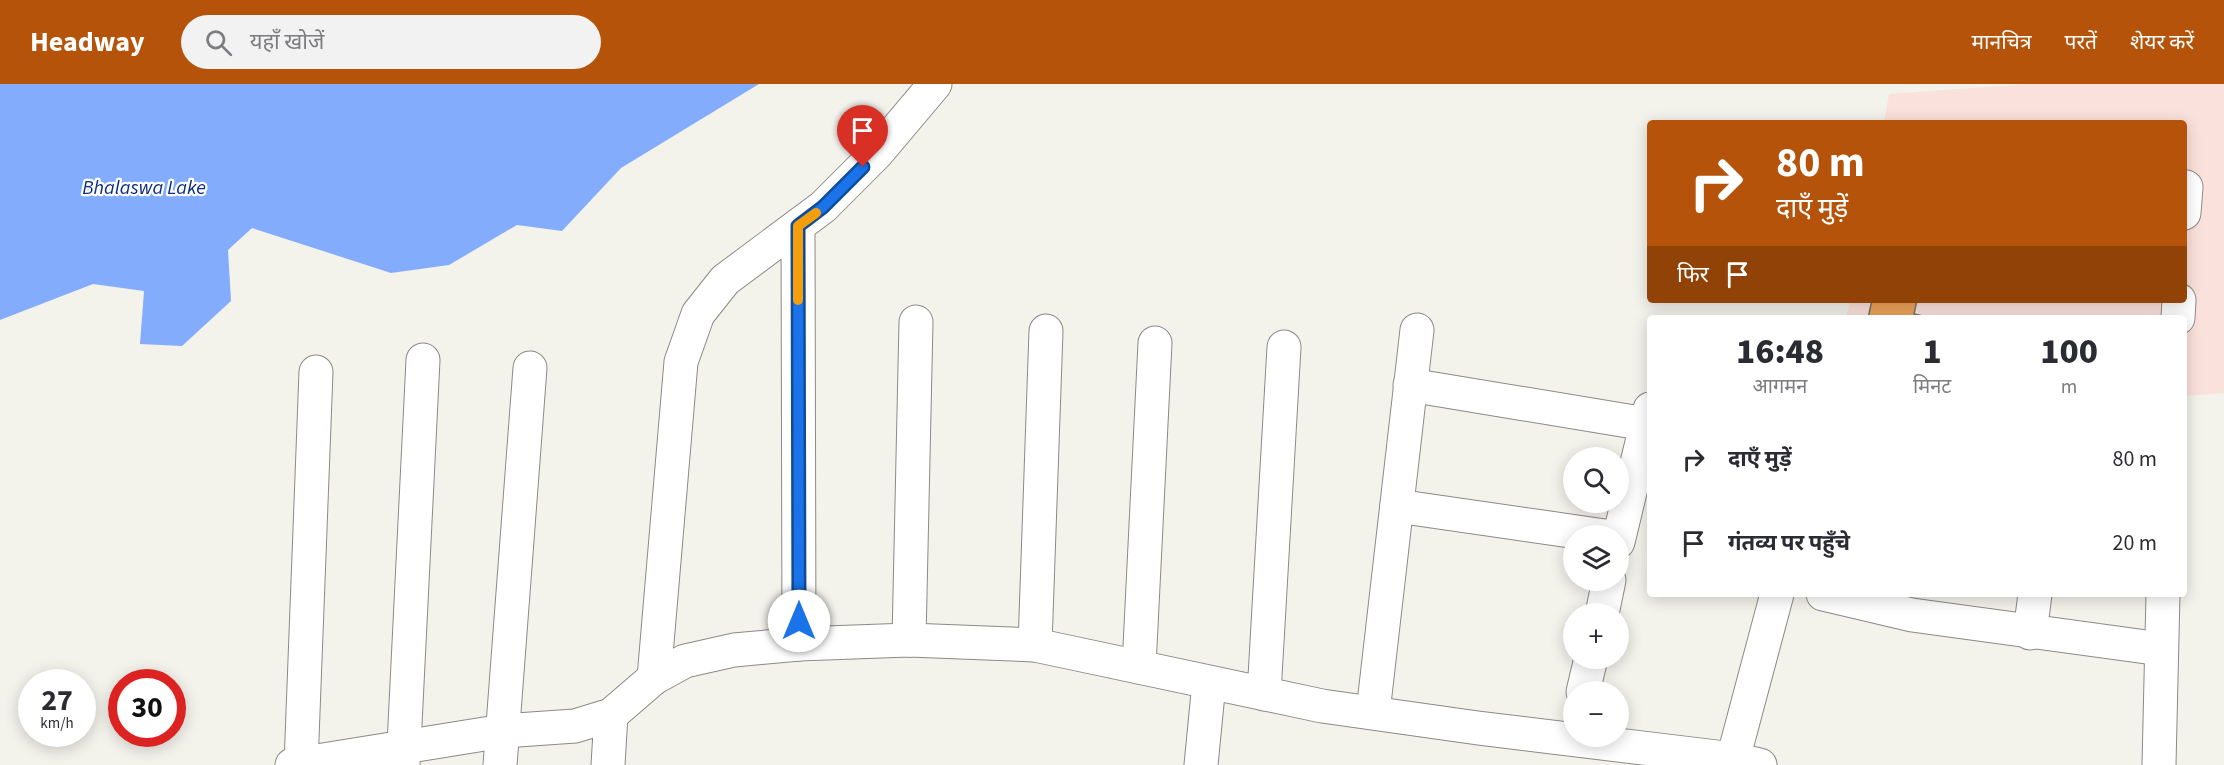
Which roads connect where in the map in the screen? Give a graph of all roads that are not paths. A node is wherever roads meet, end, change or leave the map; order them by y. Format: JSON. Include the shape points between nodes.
{"nodes":[{"id":1,"x":935,"y":84,"type":"edge"},
{"id":2,"x":798,"y":226,"type":"junction"},
{"id":3,"x":916,"y":322,"type":"dead end"},
{"id":4,"x":1046,"y":330,"type":"dead end"},
{"id":5,"x":1416,"y":330,"type":"dead end"},
{"id":6,"x":1155,"y":344,"type":"dead end"},
{"id":7,"x":1284,"y":347,"type":"dead end"},
{"id":8,"x":423,"y":360,"type":"dead end"},
{"id":9,"x":530,"y":368,"type":"dead end"},
{"id":10,"x":316,"y":372,"type":"dead end"},
{"id":11,"x":1410,"y":385,"type":"junction"},
{"id":12,"x":1647,"y":416,"type":"edge"},
{"id":13,"x":1647,"y":420,"type":"edge"},
{"id":14,"x":1397,"y":506,"type":"junction"},
{"id":15,"x":1619,"y":525,"type":"edge"},
{"id":16,"x":1563,"y":530,"type":"edge"},
{"id":17,"x":1777,"y":597,"type":"edge"},
{"id":18,"x":1848,"y":597,"type":"edge"},
{"id":19,"x":2035,"y":597,"type":"edge"},
{"id":20,"x":2163,"y":597,"type":"edge"},
{"id":21,"x":1914,"y":605,"type":"edge"},
{"id":22,"x":2030,"y":633,"type":"junction"},
{"id":23,"x":909,"y":639,"type":"junction"},
{"id":24,"x":799,"y":644,"type":"junction"},
{"id":25,"x":1035,"y":645,"type":"junction"},
{"id":26,"x":2161,"y":649,"type":"junction"},
{"id":27,"x":1140,"y":667,"type":"junction"},
{"id":28,"x":654,"y":678,"type":"junction"},
{"id":29,"x":1209,"y":683,"type":"junction"},
{"id":30,"x":1264,"y":694,"type":"junction"},
{"id":31,"x":1373,"y":712,"type":"junction"},
{"id":32,"x":611,"y":715,"type":"junction"},
{"id":33,"x":503,"y":731,"type":"junction"},
{"id":34,"x":1563,"y":744,"type":"edge"},
{"id":35,"x":1586,"y":747,"type":"edge"},
{"id":36,"x":404,"y":756,"type":"edge"},
{"id":37,"x":1668,"y":758,"type":"edge"},
{"id":38,"x":1752,"y":763,"type":"edge"},
{"id":39,"x":292,"y":765,"type":"edge"},
{"id":40,"x":301,"y":765,"type":"edge"},
{"id":41,"x":500,"y":765,"type":"edge"},
{"id":42,"x":608,"y":765,"type":"edge"},
{"id":43,"x":1201,"y":765,"type":"edge"},
{"id":44,"x":2159,"y":765,"type":"edge"}],
"edges":[{"from":1,"to":2,"type":"street","via":[[876,154]]},
{"from":2,"to":24,"type":"street"},
{"from":2,"to":28,"type":"street","via":[[725,280],[698,314],[681,362]]},
{"from":3,"to":23,"type":"street"},
{"from":4,"to":25,"type":"street"},
{"from":5,"to":11,"type":"street"},
{"from":6,"to":27,"type":"street"},
{"from":7,"to":30,"type":"street"},
{"from":8,"to":36,"type":"street"},
{"from":9,"to":33,"type":"street"},
{"from":10,"to":40,"type":"street"},
{"from":11,"to":12,"type":"street"},
{"from":11,"to":14,"type":"street"},
{"from":13,"to":15,"type":"street"},
{"from":14,"to":16,"type":"street"},
{"from":14,"to":31,"type":"street"},
{"from":17,"to":38,"type":"street"},
{"from":18,"to":21,"type":"street"},
{"from":19,"to":22,"type":"street"},
{"from":20,"to":26,"type":"street"},
{"from":21,"to":22,"type":"street"},
{"from":22,"to":26,"type":"street"},
{"from":23,"to":24,"type":"street"},
{"from":23,"to":25,"type":"street"},
{"from":24,"to":28,"type":"street","via":[[734,650],[685,661]]},
{"from":25,"to":27,"type":"street"},
{"from":26,"to":44,"type":"street"},
{"from":27,"to":29,"type":"street"},
{"from":28,"to":32,"type":"street"},
{"from":29,"to":30,"type":"street"},
{"from":29,"to":43,"type":"street"},
{"from":30,"to":31,"type":"street"},
{"from":31,"to":34,"type":"street"},
{"from":32,"to":33,"type":"street","via":[[575,726]]},
{"from":32,"to":42,"type":"street"},
{"from":33,"to":36,"type":"street"},
{"from":33,"to":41,"type":"street"},
{"from":35,"to":37,"type":"street"},
{"from":36,"to":40,"type":"street"},
{"from":37,"to":38,"type":"street"},
{"from":39,"to":40,"type":"street"}]}
